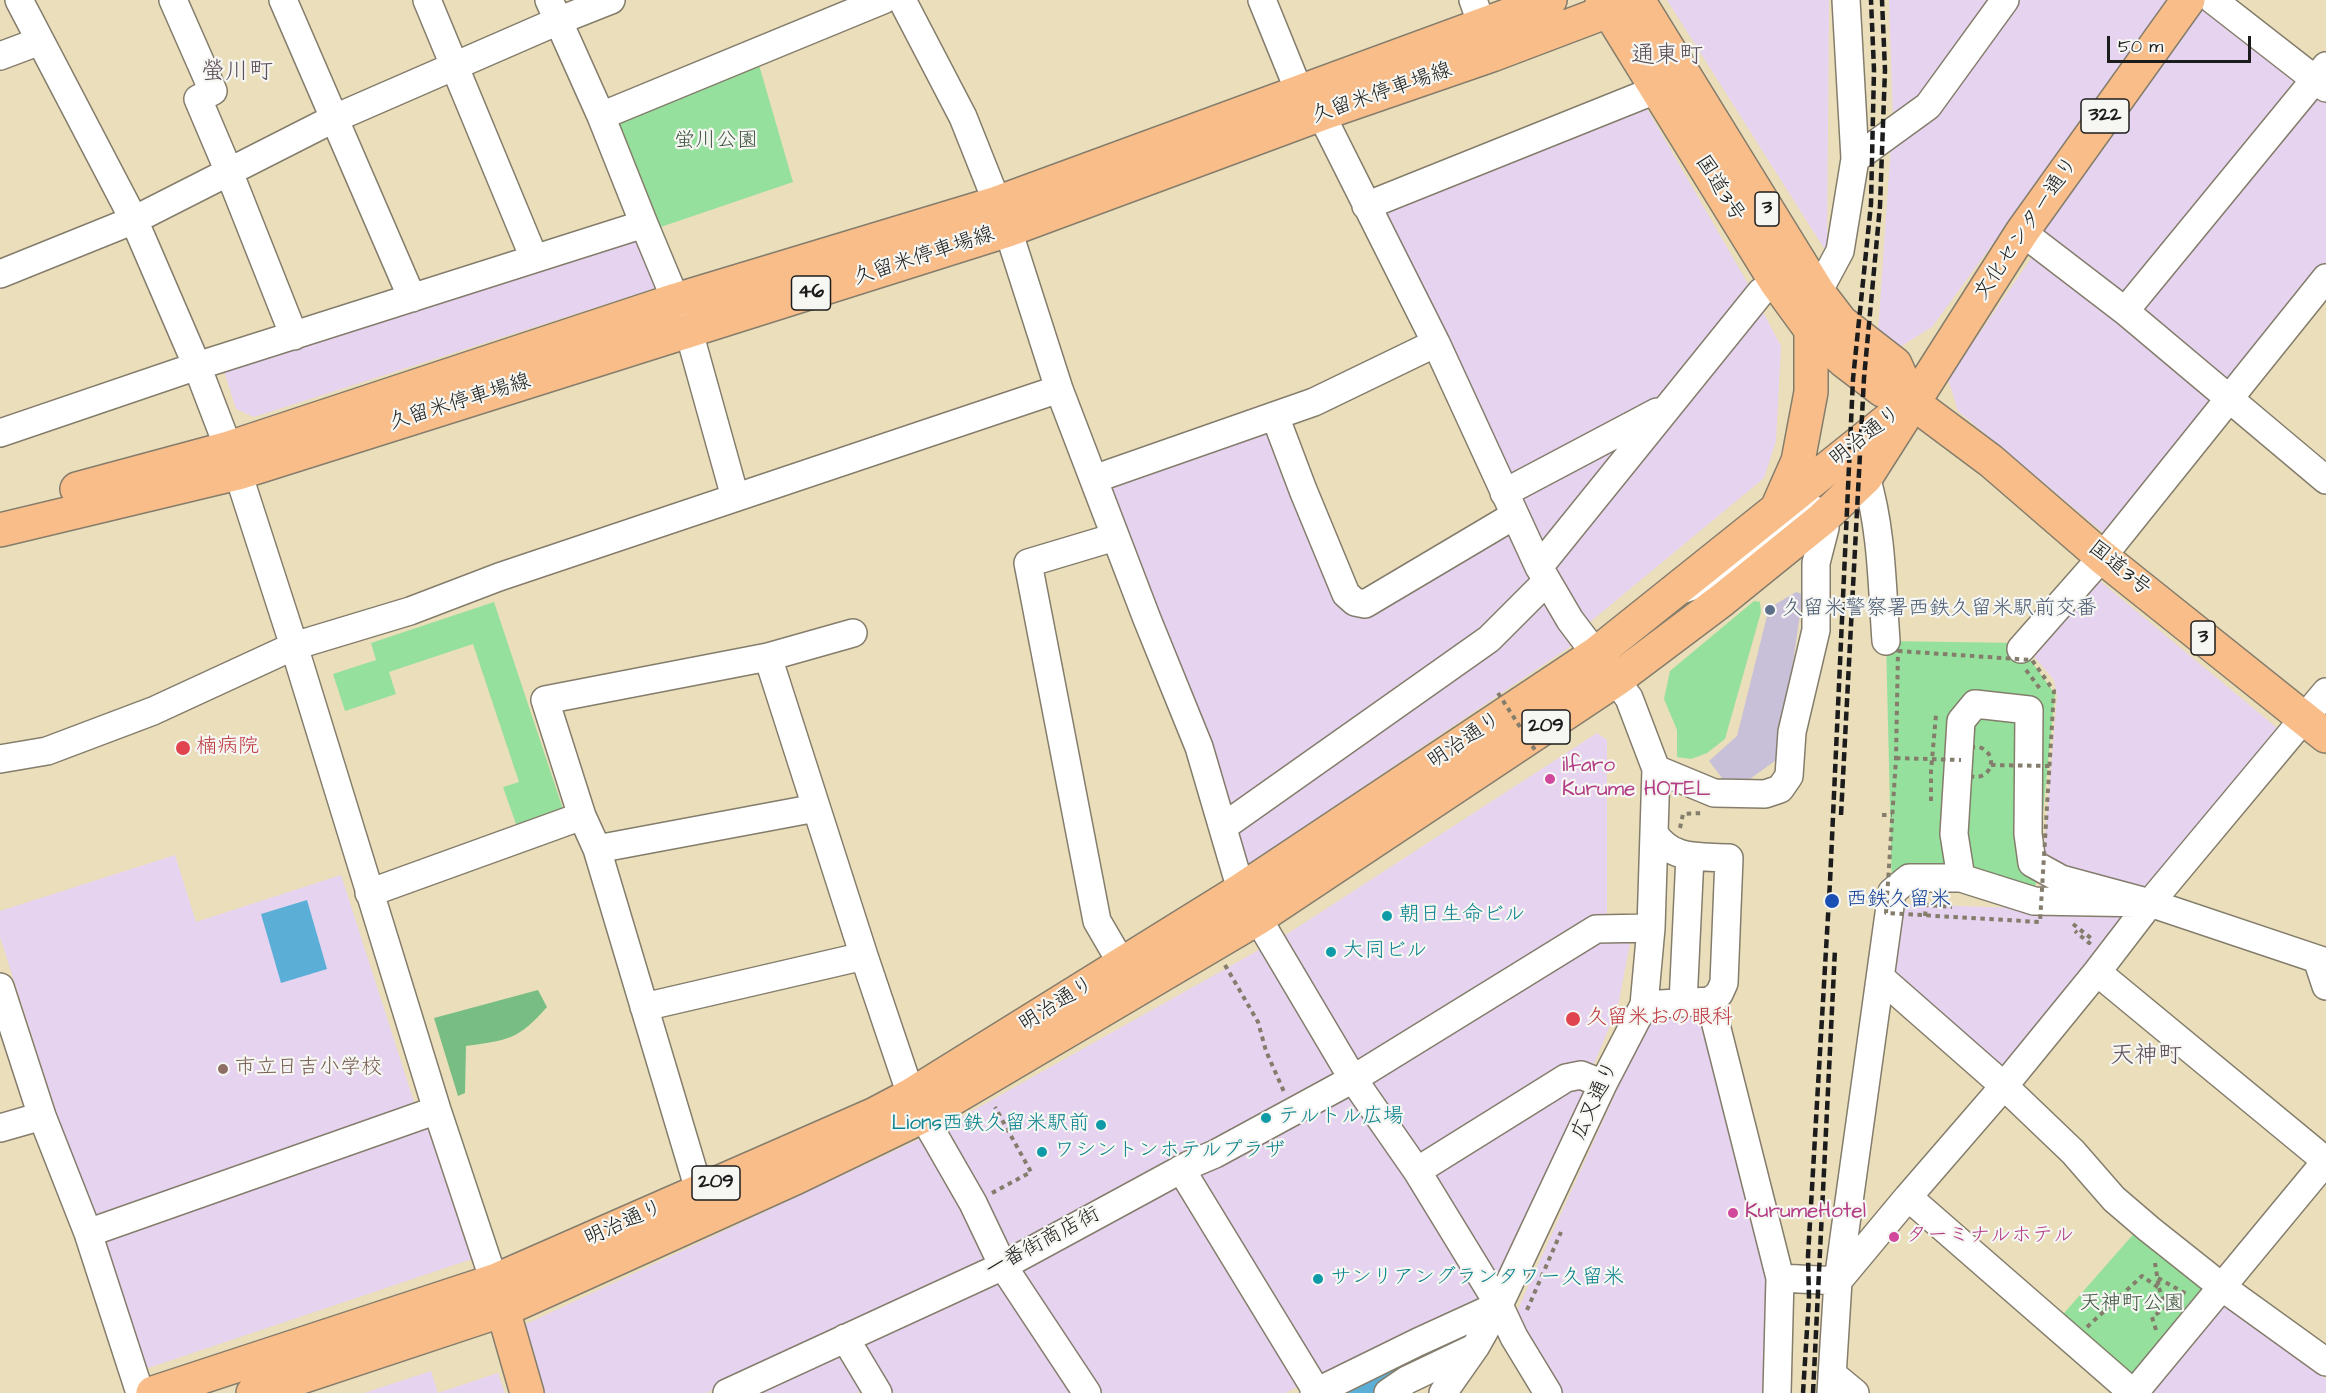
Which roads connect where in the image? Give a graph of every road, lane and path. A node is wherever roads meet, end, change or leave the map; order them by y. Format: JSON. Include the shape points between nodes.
{"nodes":[{"id":1,"x":19,"y":0,"type":"edge"},
{"id":2,"x":173,"y":0,"type":"edge"},
{"id":3,"x":283,"y":0,"type":"edge"},
{"id":4,"x":426,"y":0,"type":"edge"},
{"id":5,"x":611,"y":0,"type":"edge"},
{"id":6,"x":883,"y":0,"type":"edge"},
{"id":7,"x":902,"y":0,"type":"edge"},
{"id":8,"x":1262,"y":0,"type":"edge"},
{"id":9,"x":1550,"y":0,"type":"edge"},
{"id":10,"x":1638,"y":0,"type":"edge"},
{"id":11,"x":1846,"y":0,"type":"edge"},
{"id":12,"x":2005,"y":0,"type":"edge"},
{"id":13,"x":2188,"y":0,"type":"edge"},
{"id":14,"x":2213,"y":0,"type":"edge"},
{"id":15,"x":1612,"y":4,"type":"edge"},
{"id":16,"x":553,"y":10,"type":"edge"},
{"id":17,"x":1477,"y":12,"type":"edge"},
{"id":18,"x":40,"y":41,"type":"junction"},
{"id":19,"x":0,"y":56,"type":"edge"},
{"id":20,"x":454,"y":66,"type":"junction"},
{"id":21,"x":2323,"y":78,"type":"edge"},
{"id":22,"x":1658,"y":89,"type":"junction"},
{"id":23,"x":1299,"y":91,"type":"junction"},
{"id":24,"x":1321,"y":114,"type":"junction"},
{"id":25,"x":601,"y":116,"type":"junction"},
{"id":26,"x":333,"y":119,"type":"junction"},
{"id":27,"x":1855,"y":159,"type":"junction"},
{"id":28,"x":229,"y":172,"type":"junction"},
{"id":29,"x":1366,"y":206,"type":"junction"},
{"id":30,"x":1002,"y":216,"type":"junction"},
{"id":31,"x":134,"y":220,"type":"junction"},
{"id":32,"x":644,"y":224,"type":"junction"},
{"id":33,"x":2022,"y":232,"type":"junction"},
{"id":34,"x":534,"y":258,"type":"junction"},
{"id":35,"x":0,"y":273,"type":"edge"},
{"id":36,"x":2326,"y":278,"type":"edge"},
{"id":37,"x":1776,"y":282,"type":"junction"},
{"id":38,"x":1818,"y":292,"type":"junction"},
{"id":39,"x":412,"y":298,"type":"junction"},
{"id":40,"x":676,"y":300,"type":"junction"},
{"id":41,"x":2125,"y":311,"type":"junction"},
{"id":42,"x":1811,"y":330,"type":"junction"},
{"id":43,"x":689,"y":332,"type":"junction"},
{"id":44,"x":294,"y":336,"type":"junction"},
{"id":45,"x":1436,"y":343,"type":"junction"},
{"id":46,"x":197,"y":366,"type":"junction"},
{"id":47,"x":1059,"y":389,"type":"junction"},
{"id":48,"x":2230,"y":398,"type":"junction"},
{"id":49,"x":1912,"y":402,"type":"junction"},
{"id":50,"x":1671,"y":404,"type":"junction"},
{"id":51,"x":1275,"y":416,"type":"junction"},
{"id":52,"x":0,"y":433,"type":"edge"},
{"id":53,"x":233,"y":460,"type":"junction"},
{"id":54,"x":1866,"y":477,"type":"junction"},
{"id":55,"x":1094,"y":479,"type":"junction"},
{"id":56,"x":2326,"y":480,"type":"edge"},
{"id":57,"x":735,"y":497,"type":"junction"},
{"id":58,"x":1510,"y":504,"type":"junction"},
{"id":59,"x":0,"y":509,"type":"edge"},
{"id":60,"x":1778,"y":509,"type":"junction"},
{"id":61,"x":1822,"y":519,"type":"junction"},
{"id":62,"x":0,"y":530,"type":"edge"},
{"id":63,"x":1115,"y":537,"type":"junction"},
{"id":64,"x":2102,"y":557,"type":"junction"},
{"id":65,"x":1543,"y":574,"type":"junction"},
{"id":66,"x":1675,"y":592,"type":"junction"},
{"id":67,"x":853,"y":633,"type":"dead end"},
{"id":68,"x":1886,"y":641,"type":"dead end"},
{"id":69,"x":294,"y":646,"type":"junction"},
{"id":70,"x":1597,"y":653,"type":"junction"},
{"id":71,"x":768,"y":657,"type":"junction"},
{"id":72,"x":2024,"y":661,"type":"joint"},
{"id":73,"x":1617,"y":679,"type":"junction"},
{"id":74,"x":2326,"y":692,"type":"edge"},
{"id":75,"x":1498,"y":693,"type":"dead end"},
{"id":76,"x":2044,"y":696,"type":"dead end"},
{"id":77,"x":1936,"y":715,"type":"dead end"},
{"id":78,"x":2315,"y":727,"type":"edge"},
{"id":79,"x":1535,"y":750,"type":"dead end"},
{"id":80,"x":1896,"y":758,"type":"junction"},
{"id":81,"x":0,"y":759,"type":"edge"},
{"id":82,"x":1931,"y":759,"type":"junction"},
{"id":83,"x":1961,"y":760,"type":"dead end"},
{"id":84,"x":1991,"y":765,"type":"dead end"},
{"id":85,"x":2050,"y":766,"type":"junction"},
{"id":86,"x":1656,"y":769,"type":"junction"},
{"id":87,"x":1931,"y":801,"type":"dead end"},
{"id":88,"x":816,"y":808,"type":"junction"},
{"id":89,"x":1882,"y":815,"type":"dead end"},
{"id":90,"x":1892,"y":815,"type":"junction"},
{"id":91,"x":582,"y":816,"type":"junction"},
{"id":92,"x":1223,"y":827,"type":"junction"},
{"id":93,"x":1654,"y":833,"type":"junction"},
{"id":94,"x":597,"y":849,"type":"junction"},
{"id":95,"x":1690,"y":856,"type":"junction"},
{"id":96,"x":1961,"y":878,"type":"junction"},
{"id":97,"x":1240,"y":890,"type":"junction"},
{"id":98,"x":369,"y":893,"type":"junction"},
{"id":99,"x":2150,"y":903,"type":"junction"},
{"id":100,"x":1952,"y":907,"type":"dead end"},
{"id":101,"x":1925,"y":916,"type":"junction"},
{"id":102,"x":1258,"y":918,"type":"junction"},
{"id":103,"x":1652,"y":928,"type":"junction"},
{"id":104,"x":1214,"y":946,"type":"junction"},
{"id":105,"x":864,"y":956,"type":"junction"},
{"id":106,"x":2321,"y":960,"type":"edge"},
{"id":107,"x":1122,"y":964,"type":"junction"},
{"id":108,"x":2097,"y":972,"type":"junction"},
{"id":109,"x":1881,"y":978,"type":"junction"},
{"id":110,"x":2326,"y":986,"type":"edge"},
{"id":111,"x":0,"y":987,"type":"edge"},
{"id":112,"x":1710,"y":1000,"type":"junction"},
{"id":113,"x":1683,"y":1003,"type":"junction"},
{"id":114,"x":1644,"y":1005,"type":"junction"},
{"id":115,"x":644,"y":1007,"type":"junction"},
{"id":116,"x":1353,"y":1078,"type":"junction"},
{"id":117,"x":1603,"y":1083,"type":"junction"},
{"id":118,"x":2004,"y":1086,"type":"junction"},
{"id":119,"x":917,"y":1105,"type":"junction"},
{"id":120,"x":994,"y":1107,"type":"dead end"},
{"id":121,"x":437,"y":1110,"type":"junction"},
{"id":122,"x":1292,"y":1112,"type":"junction"},
{"id":123,"x":42,"y":1116,"type":"junction"},
{"id":124,"x":0,"y":1128,"type":"edge"},
{"id":125,"x":2326,"y":1161,"type":"edge"},
{"id":126,"x":1181,"y":1169,"type":"junction"},
{"id":127,"x":1417,"y":1172,"type":"junction"},
{"id":128,"x":699,"y":1190,"type":"junction"},
{"id":129,"x":1908,"y":1197,"type":"junction"},
{"id":130,"x":973,"y":1203,"type":"junction"},
{"id":131,"x":1565,"y":1222,"type":"dead end"},
{"id":132,"x":2149,"y":1229,"type":"junction"},
{"id":133,"x":88,"y":1233,"type":"junction"},
{"id":134,"x":1003,"y":1266,"type":"junction"},
{"id":135,"x":1780,"y":1278,"type":"junction"},
{"id":136,"x":2157,"y":1278,"type":"junction"},
{"id":137,"x":1838,"y":1281,"type":"junction"},
{"id":138,"x":499,"y":1295,"type":"junction"},
{"id":139,"x":2215,"y":1296,"type":"junction"},
{"id":140,"x":1499,"y":1305,"type":"junction"},
{"id":141,"x":2104,"y":1312,"type":"dead end"},
{"id":142,"x":1524,"y":1315,"type":"dead end"},
{"id":143,"x":845,"y":1338,"type":"junction"},
{"id":144,"x":1476,"y":1346,"type":"junction"},
{"id":145,"x":2326,"y":1362,"type":"edge"},
{"id":146,"x":1832,"y":1384,"type":"edge"},
{"id":147,"x":1316,"y":1392,"type":"edge"},
{"id":148,"x":140,"y":1393,"type":"edge"},
{"id":149,"x":153,"y":1393,"type":"edge"},
{"id":150,"x":254,"y":1393,"type":"edge"},
{"id":151,"x":527,"y":1393,"type":"edge"},
{"id":152,"x":726,"y":1393,"type":"edge"},
{"id":153,"x":878,"y":1393,"type":"edge"},
{"id":154,"x":1087,"y":1393,"type":"edge"},
{"id":155,"x":1388,"y":1393,"type":"edge"},
{"id":156,"x":1443,"y":1393,"type":"edge"},
{"id":157,"x":1548,"y":1393,"type":"edge"},
{"id":158,"x":1777,"y":1393,"type":"edge"},
{"id":159,"x":1855,"y":1393,"type":"edge"},
{"id":160,"x":2133,"y":1393,"type":"edge"}],
"edges":[{"from":1,"to":18,"type":"street"},
{"from":2,"to":28,"type":"street","via":[[213,91],[198,99]]},
{"from":3,"to":26,"type":"street"},
{"from":4,"to":20,"type":"street"},
{"from":5,"to":16,"type":"street"},
{"from":6,"to":25,"type":"street"},
{"from":7,"to":30,"type":"street","via":[[963,117]]},
{"from":8,"to":23,"type":"street"},
{"from":9,"to":17,"type":"main road","name":"久留米停車場線","number":"46"},
{"from":10,"to":38,"type":"main road","name":"国道3号","number":"3"},
{"from":11,"to":27,"type":"street"},
{"from":12,"to":27,"type":"street","via":[[1928,106]]},
{"from":13,"to":33,"type":"main road","name":"文化センター通り","number":"322"},
{"from":14,"to":21,"type":"street"},
{"from":15,"to":22,"type":"main road","name":"国道3号","number":"3"},
{"from":15,"to":24,"type":"main road","name":"久留米停車場線","number":"46","via":[[1492,55]]},
{"from":16,"to":20,"type":"street"},
{"from":16,"to":25,"type":"street"},
{"from":17,"to":23,"type":"main road","name":"久留米停車場線","number":"46"},
{"from":18,"to":19,"type":"street"},
{"from":18,"to":31,"type":"street"},
{"from":20,"to":26,"type":"street"},
{"from":20,"to":34,"type":"street"},
{"from":21,"to":41,"type":"street"},
{"from":22,"to":29,"type":"street"},
{"from":22,"to":37,"type":"main road","name":"国道3号","number":"3"},
{"from":23,"to":24,"type":"street","name":"広又通り"},
{"from":23,"to":30,"type":"main road","name":"久留米停車場線","number":"46"},
{"from":24,"to":29,"type":"street","name":"広又通り"},
{"from":24,"to":30,"type":"main road","name":"久留米停車場線","number":"46"},
{"from":25,"to":32,"type":"street"},
{"from":26,"to":28,"type":"street"},
{"from":26,"to":39,"type":"street"},
{"from":27,"to":38,"type":"street","via":[[1840,250]]},
{"from":28,"to":31,"type":"street"},
{"from":28,"to":44,"type":"street"},
{"from":29,"to":45,"type":"street","name":"広又通り"},
{"from":30,"to":40,"type":"main road","name":"久留米停車場線","number":"46"},
{"from":30,"to":43,"type":"main road","name":"久留米停車場線","number":"46"},
{"from":30,"to":47,"type":"street"},
{"from":31,"to":35,"type":"street"},
{"from":31,"to":46,"type":"street"},
{"from":32,"to":34,"type":"street"},
{"from":32,"to":40,"type":"street"},
{"from":33,"to":41,"type":"street"},
{"from":33,"to":49,"type":"main road","name":"文化センター通り","number":"322"},
{"from":34,"to":39,"type":"street"},
{"from":36,"to":48,"type":"street"},
{"from":37,"to":42,"type":"main road","name":"国道3号","number":"3"},
{"from":37,"to":50,"type":"street","via":[[1761,292]]},
{"from":38,"to":49,"type":"main road","name":"国道3号","number":"3","via":[[1841,322],[1894,364]]},
{"from":39,"to":44,"type":"street"},
{"from":40,"to":43,"type":"street"},
{"from":40,"to":53,"type":"main road","name":"久留米停車場線","number":"46"},
{"from":41,"to":48,"type":"street"},
{"from":42,"to":49,"type":"main road","name":"国道3号","number":"3","via":[[1882,390]]},
{"from":42,"to":60,"type":"main road","via":[[1811,392],[1798,461]]},
{"from":43,"to":53,"type":"main road","name":"久留米停車場線","number":"46"},
{"from":43,"to":57,"type":"street"},
{"from":44,"to":46,"type":"street"},
{"from":45,"to":51,"type":"street","via":[[1314,402]]},
{"from":45,"to":58,"type":"street","name":"広又通り"},
{"from":46,"to":52,"type":"street"},
{"from":46,"to":53,"type":"street"},
{"from":47,"to":55,"type":"street"},
{"from":47,"to":57,"type":"street"},
{"from":48,"to":56,"type":"street"},
{"from":48,"to":64,"type":"street"},
{"from":49,"to":54,"type":"main road","name":"明治通り","number":"209"},
{"from":49,"to":60,"type":"main road","name":"明治通り","number":"209"},
{"from":49,"to":64,"type":"main road","name":"国道3号","number":"3","via":[[1991,461]]},
{"from":50,"to":58,"type":"street"},
{"from":50,"to":65,"type":"street"},
{"from":51,"to":55,"type":"street"},
{"from":51,"to":58,"type":"street","via":[[1346,594],[1354,602],[1365,604]]},
{"from":53,"to":59,"type":"main road","name":"久留米停車場線","number":"46"},
{"from":53,"to":62,"type":"main road","name":"久留米停車場線","number":"46"},
{"from":53,"to":69,"type":"street"},
{"from":54,"to":61,"type":"main road","name":"明治通り","number":"209"},
{"from":54,"to":68,"type":"street","via":[[1876,523]]},
{"from":55,"to":63,"type":"street"},
{"from":57,"to":69,"type":"street","via":[[411,611]]},
{"from":58,"to":65,"type":"street","name":"広又通り"},
{"from":60,"to":66,"type":"main road","name":"明治通り","number":"209"},
{"from":61,"to":66,"type":"street","via":[[1808,508],[1717,578]]},
{"from":61,"to":73,"type":"main road","name":"明治通り","number":"209"},
{"from":61,"to":86,"type":"street","via":[[1825,528],[1816,563],[1815,630],[1792,732],[1789,776],[1780,789],[1765,794],[1714,793]]},
{"from":63,"to":92,"type":"street","via":[[1199,747]]},
{"from":63,"to":107,"type":"street","via":[[1028,563],[1097,921]]},
{"from":64,"to":72,"type":"street"},
{"from":64,"to":78,"type":"main road","name":"国道3号","number":"3"},
{"from":65,"to":70,"type":"street","name":"広又通り","via":[[1570,620]]},
{"from":65,"to":92,"type":"street","via":[[1489,639]]},
{"from":66,"to":70,"type":"main road","name":"明治通り","number":"209"},
{"from":67,"to":71,"type":"street"},
{"from":69,"to":81,"type":"street","via":[[153,711],[47,751]]},
{"from":69,"to":98,"type":"street"},
{"from":70,"to":73,"type":"street","name":"広又通り"},
{"from":70,"to":97,"type":"main road","name":"明治通り","number":"209"},
{"from":71,"to":88,"type":"street"},
{"from":71,"to":91,"type":"street","via":[[545,700]]},
{"from":72,"to":76,"type":"path"},
{"from":73,"to":86,"type":"street","name":"広又通り","via":[[1629,698]]},
{"from":73,"to":102,"type":"main road","name":"明治通り","number":"209"},
{"from":74,"to":78,"type":"street"},
{"from":75,"to":79,"type":"path","bridge":true},
{"from":77,"to":82,"type":"path","bridge":true},
{"from":78,"to":99,"type":"street"},
{"from":80,"to":82,"type":"path","bridge":true},
{"from":80,"to":85,"type":"path","bridge":true,"via":[[1898,651],[2032,660],[2054,691]]},
{"from":80,"to":90,"type":"path","bridge":true},
{"from":82,"to":83,"type":"path","bridge":true},
{"from":82,"to":87,"type":"path"},
{"from":84,"to":85,"type":"path","bridge":true},
{"from":85,"to":101,"type":"path","bridge":true,"via":[[2040,922]]},
{"from":86,"to":93,"type":"street","name":"広又通り"},
{"from":88,"to":94,"type":"street"},
{"from":88,"to":105,"type":"street"},
{"from":89,"to":90,"type":"path"},
{"from":90,"to":101,"type":"path","bridge":true,"via":[[1886,913]]},
{"from":91,"to":94,"type":"street"},
{"from":91,"to":98,"type":"street"},
{"from":92,"to":97,"type":"street"},
{"from":93,"to":95,"type":"street","via":[[1669,850]]},
{"from":93,"to":103,"type":"street","name":"広又通り"},
{"from":94,"to":115,"type":"street"},
{"from":95,"to":112,"type":"street","via":[[1729,858],[1724,983],[1719,994]]},
{"from":95,"to":113,"type":"street"},
{"from":96,"to":99,"type":"street","via":[[2034,901]]},
{"from":96,"to":99,"type":"street","via":[[1954,834],[1961,721],[1976,704],[2029,710],[2028,834],[2032,862],[2061,879]]},
{"from":96,"to":109,"type":"street","via":[[1909,878],[1892,892]]},
{"from":97,"to":102,"type":"street"},
{"from":97,"to":107,"type":"main road","name":"明治通り","number":"209"},
{"from":98,"to":121,"type":"street"},
{"from":99,"to":106,"type":"street"},
{"from":99,"to":108,"type":"street"},
{"from":100,"to":101,"type":"path","via":[[1926,905]]},
{"from":102,"to":104,"type":"main road","name":"明治通り","number":"209"},
{"from":102,"to":116,"type":"street"},
{"from":103,"to":114,"type":"street","name":"広又通り"},
{"from":103,"to":116,"type":"street","name":"一番街商店街","via":[[1596,929]]},
{"from":104,"to":119,"type":"main road","name":"明治通り","number":"209"},
{"from":104,"to":122,"type":"path","via":[[1257,1022]]},
{"from":105,"to":115,"type":"street"},
{"from":105,"to":119,"type":"street"},
{"from":106,"to":110,"type":"street"},
{"from":107,"to":119,"type":"main road","name":"明治通り","number":"209"},
{"from":108,"to":118,"type":"street"},
{"from":108,"to":125,"type":"street"},
{"from":109,"to":118,"type":"street"},
{"from":109,"to":137,"type":"street"},
{"from":111,"to":123,"type":"street"},
{"from":112,"to":113,"type":"street"},
{"from":112,"to":135,"type":"street"},
{"from":113,"to":114,"type":"street"},
{"from":114,"to":117,"type":"street","name":"広又通り"},
{"from":115,"to":128,"type":"street"},
{"from":116,"to":122,"type":"street","name":"一番街商店街"},
{"from":116,"to":127,"type":"street"},
{"from":117,"to":127,"type":"street","via":[[1581,1075],[1566,1078]]},
{"from":117,"to":140,"type":"street","name":"広又通り"},
{"from":118,"to":129,"type":"street"},
{"from":118,"to":132,"type":"street","via":[[2073,1152],[2114,1199]]},
{"from":119,"to":128,"type":"main road","name":"明治通り","number":"209","via":[[875,1114]]},
{"from":119,"to":130,"type":"street"},
{"from":119,"to":138,"type":"main road","name":"明治通り","number":"209","via":[[797,1177]]},
{"from":120,"to":130,"type":"path","via":[[1031,1172]]},
{"from":121,"to":133,"type":"street"},
{"from":121,"to":138,"type":"street"},
{"from":122,"to":126,"type":"street","name":"一番街商店街"},
{"from":123,"to":124,"type":"street"},
{"from":123,"to":133,"type":"street"},
{"from":125,"to":139,"type":"street"},
{"from":126,"to":134,"type":"street","name":"一番街商店街"},
{"from":126,"to":147,"type":"street"},
{"from":127,"to":140,"type":"street"},
{"from":128,"to":138,"type":"main road","name":"明治通り","number":"209"},
{"from":129,"to":137,"type":"street"},
{"from":129,"to":160,"type":"street"},
{"from":130,"to":134,"type":"street"},
{"from":131,"to":142,"type":"path"},
{"from":132,"to":136,"type":"path"},
{"from":132,"to":139,"type":"street"},
{"from":133,"to":148,"type":"street"},
{"from":134,"to":143,"type":"street","name":"一番街商店街"},
{"from":134,"to":154,"type":"street"},
{"from":135,"to":137,"type":"street"},
{"from":135,"to":158,"type":"street"},
{"from":136,"to":139,"type":"path"},
{"from":136,"to":141,"type":"path","via":[[2159,1288],[2142,1276]]},
{"from":137,"to":146,"type":"street"},
{"from":138,"to":149,"type":"main road","name":"明治通り","number":"209"},
{"from":138,"to":150,"type":"main road","name":"明治通り","number":"209"},
{"from":138,"to":151,"type":"main road"},
{"from":139,"to":145,"type":"street"},
{"from":139,"to":160,"type":"street"},
{"from":140,"to":144,"type":"street","name":"広又通り"},
{"from":140,"to":147,"type":"street"},
{"from":140,"to":157,"type":"street"},
{"from":143,"to":152,"type":"street","name":"一番街商店街"},
{"from":143,"to":153,"type":"street"},
{"from":144,"to":155,"type":"street"},
{"from":144,"to":156,"type":"street","name":"広又通り"},
{"from":146,"to":159,"type":"street"}]}
